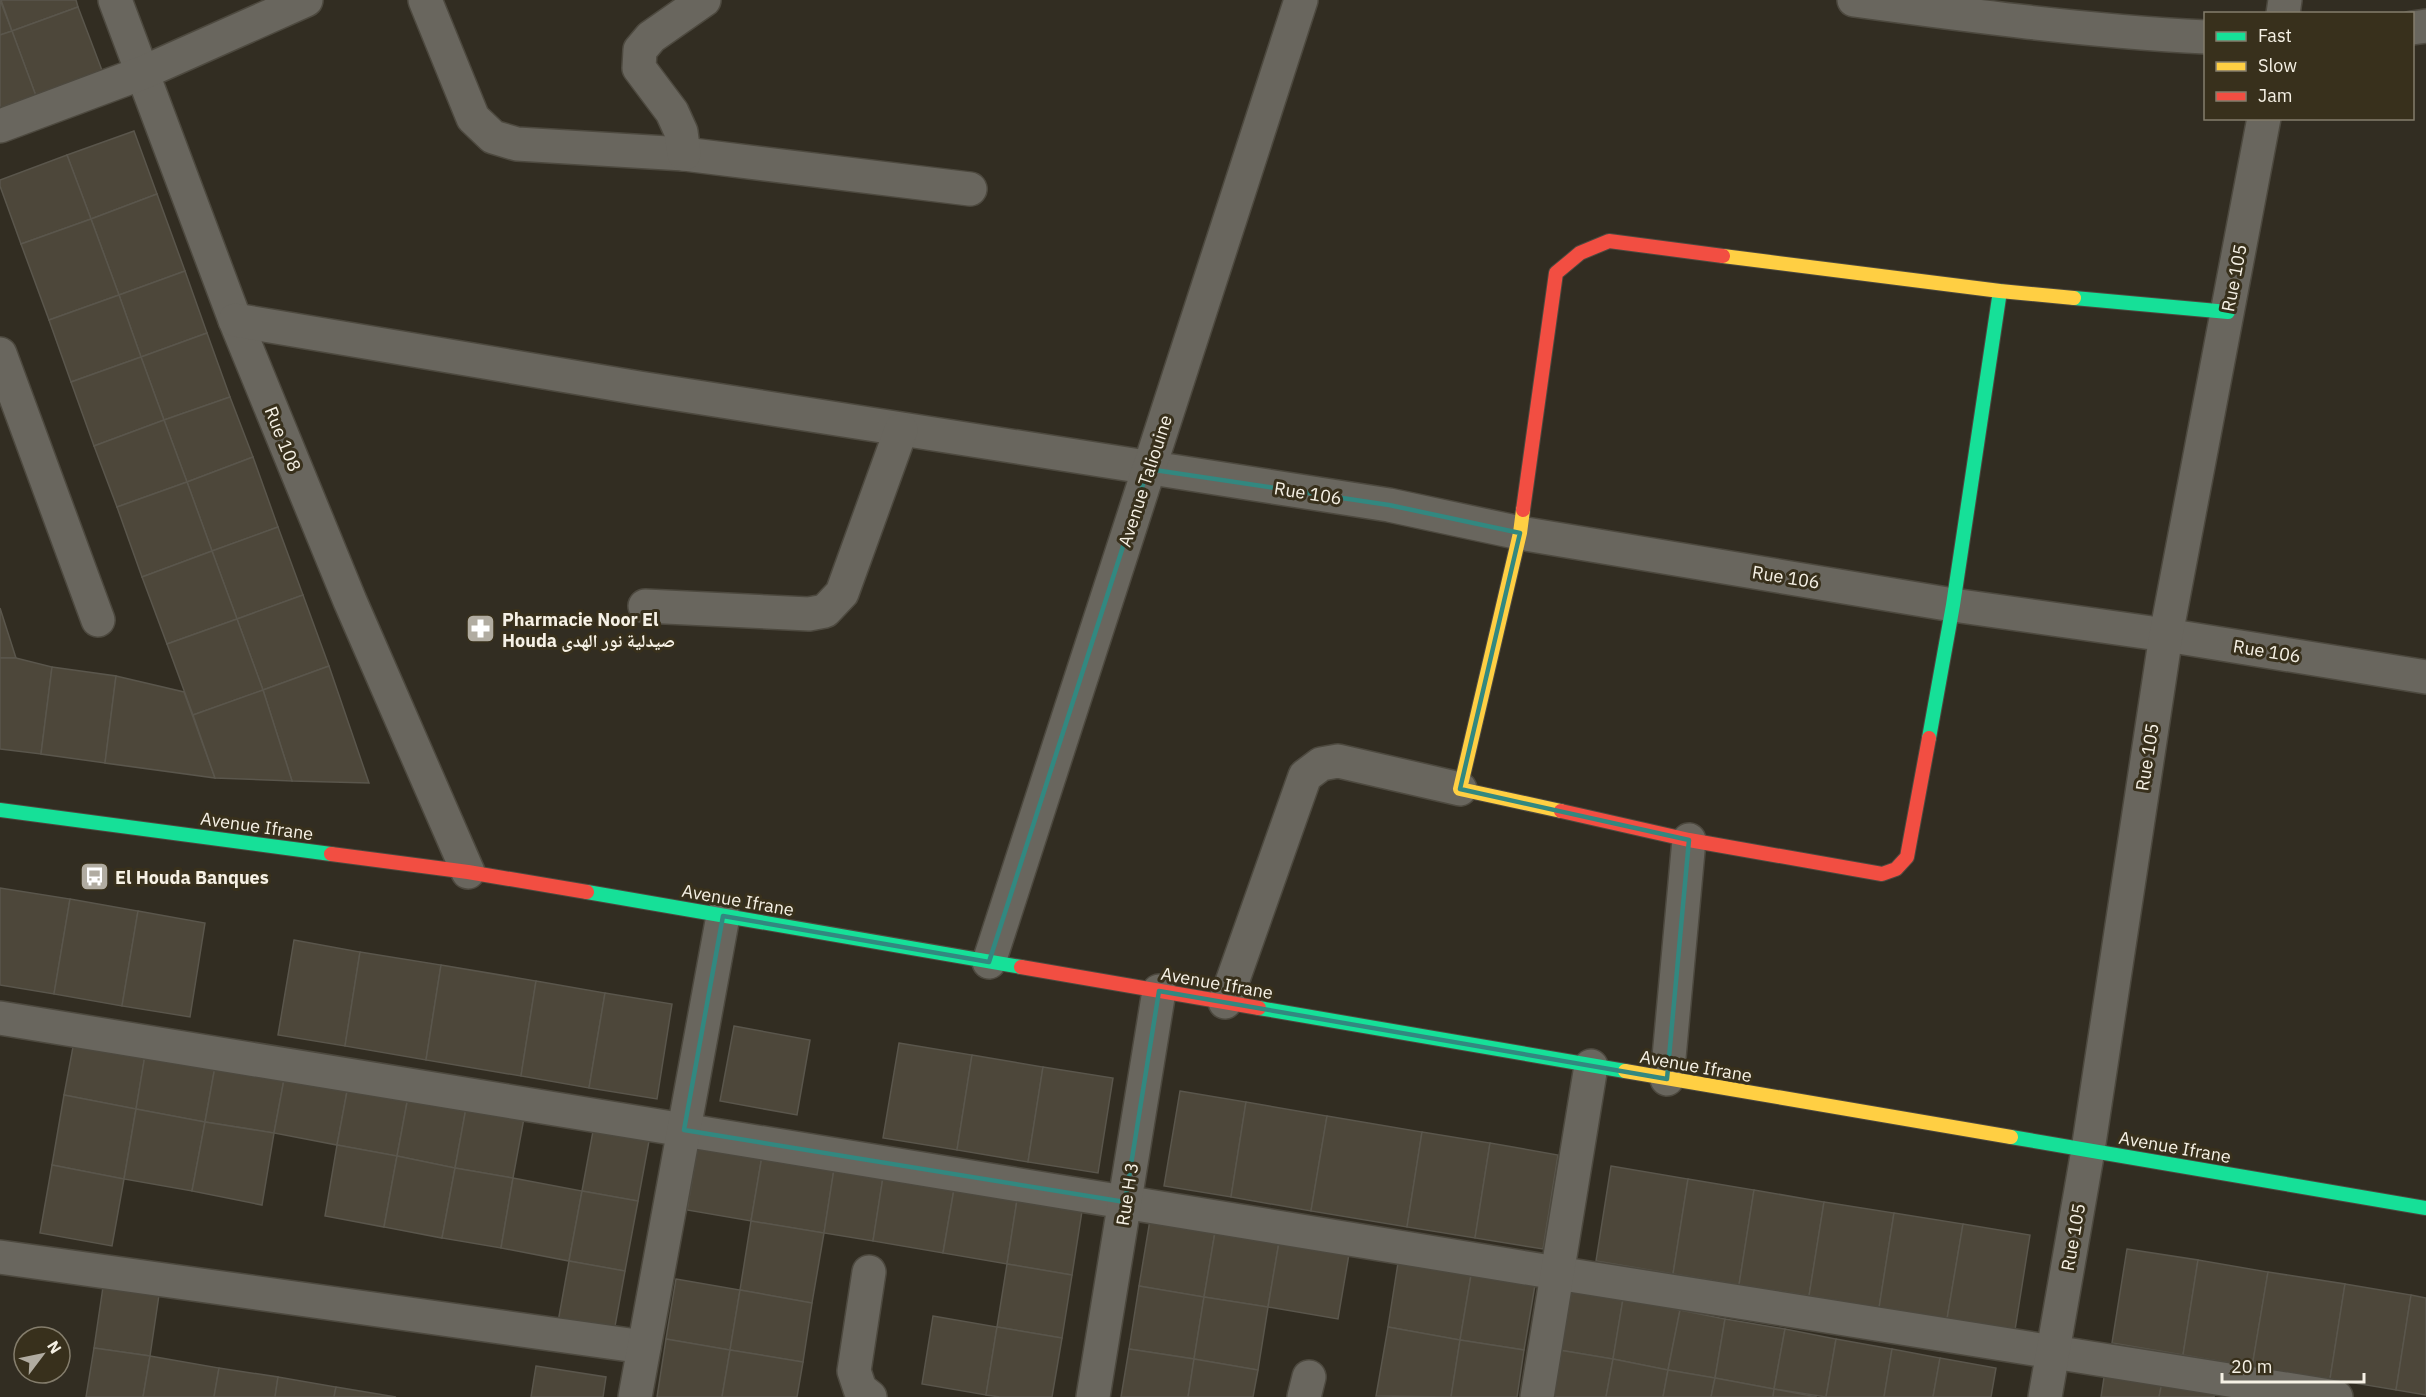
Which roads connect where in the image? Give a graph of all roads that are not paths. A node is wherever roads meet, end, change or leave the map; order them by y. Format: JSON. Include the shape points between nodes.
{"nodes":[{"id":1,"x":115,"y":0,"type":"edge"},
{"id":2,"x":306,"y":0,"type":"edge"},
{"id":3,"x":424,"y":0,"type":"edge"},
{"id":4,"x":704,"y":0,"type":"edge"},
{"id":5,"x":1301,"y":0,"type":"edge"},
{"id":6,"x":1854,"y":0,"type":"edge"},
{"id":7,"x":2204,"y":37,"type":"edge"},
{"id":8,"x":142,"y":73,"type":"junction"},
{"id":9,"x":2264,"y":120,"type":"edge"},
{"id":10,"x":0,"y":126,"type":"edge"},
{"id":11,"x":684,"y":154,"type":"junction"},
{"id":12,"x":970,"y":189,"type":"dead end"},
{"id":13,"x":2000,"y":291,"type":"junction"},
{"id":14,"x":2228,"y":312,"type":"junction"},
{"id":15,"x":235,"y":320,"type":"junction"},
{"id":16,"x":0,"y":354,"type":"edge"},
{"id":17,"x":902,"y":430,"type":"junction"},
{"id":18,"x":1148,"y":469,"type":"junction"},
{"id":19,"x":1520,"y":533,"type":"junction"},
{"id":20,"x":1953,"y":605,"type":"junction"},
{"id":21,"x":645,"y":606,"type":"dead end"},
{"id":22,"x":98,"y":620,"type":"dead end"},
{"id":23,"x":2166,"y":635,"type":"junction"},
{"id":24,"x":2426,"y":677,"type":"edge"},
{"id":25,"x":1460,"y":789,"type":"junction"},
{"id":26,"x":0,"y":810,"type":"edge"},
{"id":27,"x":1689,"y":840,"type":"junction"},
{"id":28,"x":468,"y":872,"type":"junction"},
{"id":29,"x":723,"y":916,"type":"junction"},
{"id":30,"x":989,"y":962,"type":"junction"},
{"id":31,"x":1159,"y":991,"type":"junction"},
{"id":32,"x":1225,"y":1002,"type":"junction"},
{"id":33,"x":0,"y":1018,"type":"edge"},
{"id":34,"x":1592,"y":1066,"type":"junction"},
{"id":35,"x":1667,"y":1080,"type":"junction"},
{"id":36,"x":684,"y":1130,"type":"junction"},
{"id":37,"x":2088,"y":1150,"type":"junction"},
{"id":38,"x":1125,"y":1202,"type":"junction"},
{"id":39,"x":2426,"y":1208,"type":"edge"},
{"id":40,"x":0,"y":1257,"type":"edge"},
{"id":41,"x":869,"y":1272,"type":"dead end"},
{"id":42,"x":1557,"y":1273,"type":"junction"},
{"id":43,"x":644,"y":1347,"type":"junction"},
{"id":44,"x":2052,"y":1352,"type":"junction"},
{"id":45,"x":636,"y":1397,"type":"edge"},
{"id":46,"x":870,"y":1397,"type":"edge"},
{"id":47,"x":1093,"y":1397,"type":"edge"},
{"id":48,"x":1537,"y":1397,"type":"edge"},
{"id":49,"x":2045,"y":1397,"type":"edge"},
{"id":50,"x":2336,"y":1397,"type":"edge"}],
"edges":[{"from":1,"to":8,"type":"street","name":"Rue 108"},
{"from":2,"to":8,"type":"street"},
{"from":3,"to":11,"type":"street","via":[[472,118],[493,137],[517,144]]},
{"from":4,"to":11,"type":"street","via":[[651,37],[640,50],[639,68],[672,112],[681,132]]},
{"from":5,"to":18,"type":"street","name":"Avenue Taliouine"},
{"from":6,"to":7,"type":"street","via":[[1993,20]]},
{"from":8,"to":10,"type":"street"},
{"from":8,"to":15,"type":"street","name":"Rue 108"},
{"from":9,"to":14,"type":"street","name":"Rue 105"},
{"from":11,"to":12,"type":"street"},
{"from":13,"to":14,"type":"street"},
{"from":13,"to":19,"type":"street","via":[[1609,241],[1590,246],[1571,257],[1556,273]]},
{"from":13,"to":20,"type":"street"},
{"from":14,"to":23,"type":"street","name":"Rue 105"},
{"from":15,"to":17,"type":"street","name":"Rue 106"},
{"from":15,"to":28,"type":"street","name":"Rue 108","via":[[350,601]]},
{"from":16,"to":22,"type":"street"},
{"from":17,"to":18,"type":"street","name":"Rue 106"},
{"from":17,"to":21,"type":"street","via":[[842,593],[825,611],[808,614]]},
{"from":18,"to":19,"type":"street","name":"Rue 106","via":[[1389,505]]},
{"from":18,"to":30,"type":"street","name":"Avenue Taliouine"},
{"from":19,"to":20,"type":"street","name":"Rue 106"},
{"from":19,"to":25,"type":"street"},
{"from":20,"to":23,"type":"street","name":"Rue 106"},
{"from":20,"to":27,"type":"street","via":[[1907,857],[1894,872],[1882,874]]},
{"from":23,"to":24,"type":"street","name":"Rue 106"},
{"from":23,"to":37,"type":"street","name":"Rue 105"},
{"from":25,"to":27,"type":"street"},
{"from":25,"to":32,"type":"street","via":[[1338,761],[1322,764],[1305,776]]},
{"from":26,"to":28,"type":"street","name":"Avenue Ifrane"},
{"from":27,"to":35,"type":"street"},
{"from":28,"to":29,"type":"street","name":"Avenue Ifrane"},
{"from":29,"to":30,"type":"street","name":"Avenue Ifrane"},
{"from":29,"to":36,"type":"street"},
{"from":30,"to":31,"type":"street","name":"Avenue Ifrane"},
{"from":31,"to":32,"type":"street","name":"Avenue Ifrane"},
{"from":31,"to":38,"type":"street","name":"Rue H 3"},
{"from":32,"to":34,"type":"street","name":"Avenue Ifrane"},
{"from":33,"to":36,"type":"street"},
{"from":34,"to":35,"type":"street","name":"Avenue Ifrane"},
{"from":34,"to":42,"type":"street"},
{"from":35,"to":37,"type":"street","name":"Avenue Ifrane"},
{"from":36,"to":38,"type":"street"},
{"from":36,"to":43,"type":"street"},
{"from":37,"to":39,"type":"street","name":"Avenue Ifrane"},
{"from":37,"to":44,"type":"street","name":"Rue 105"},
{"from":38,"to":42,"type":"street"},
{"from":38,"to":47,"type":"street","name":"Rue H 3"},
{"from":40,"to":43,"type":"street"},
{"from":41,"to":46,"type":"street","via":[[854,1371],[860,1389]]},
{"from":42,"to":44,"type":"street"},
{"from":42,"to":48,"type":"street"},
{"from":43,"to":45,"type":"street"},
{"from":44,"to":49,"type":"street","name":"Rue 105"},
{"from":44,"to":50,"type":"street"}]}
